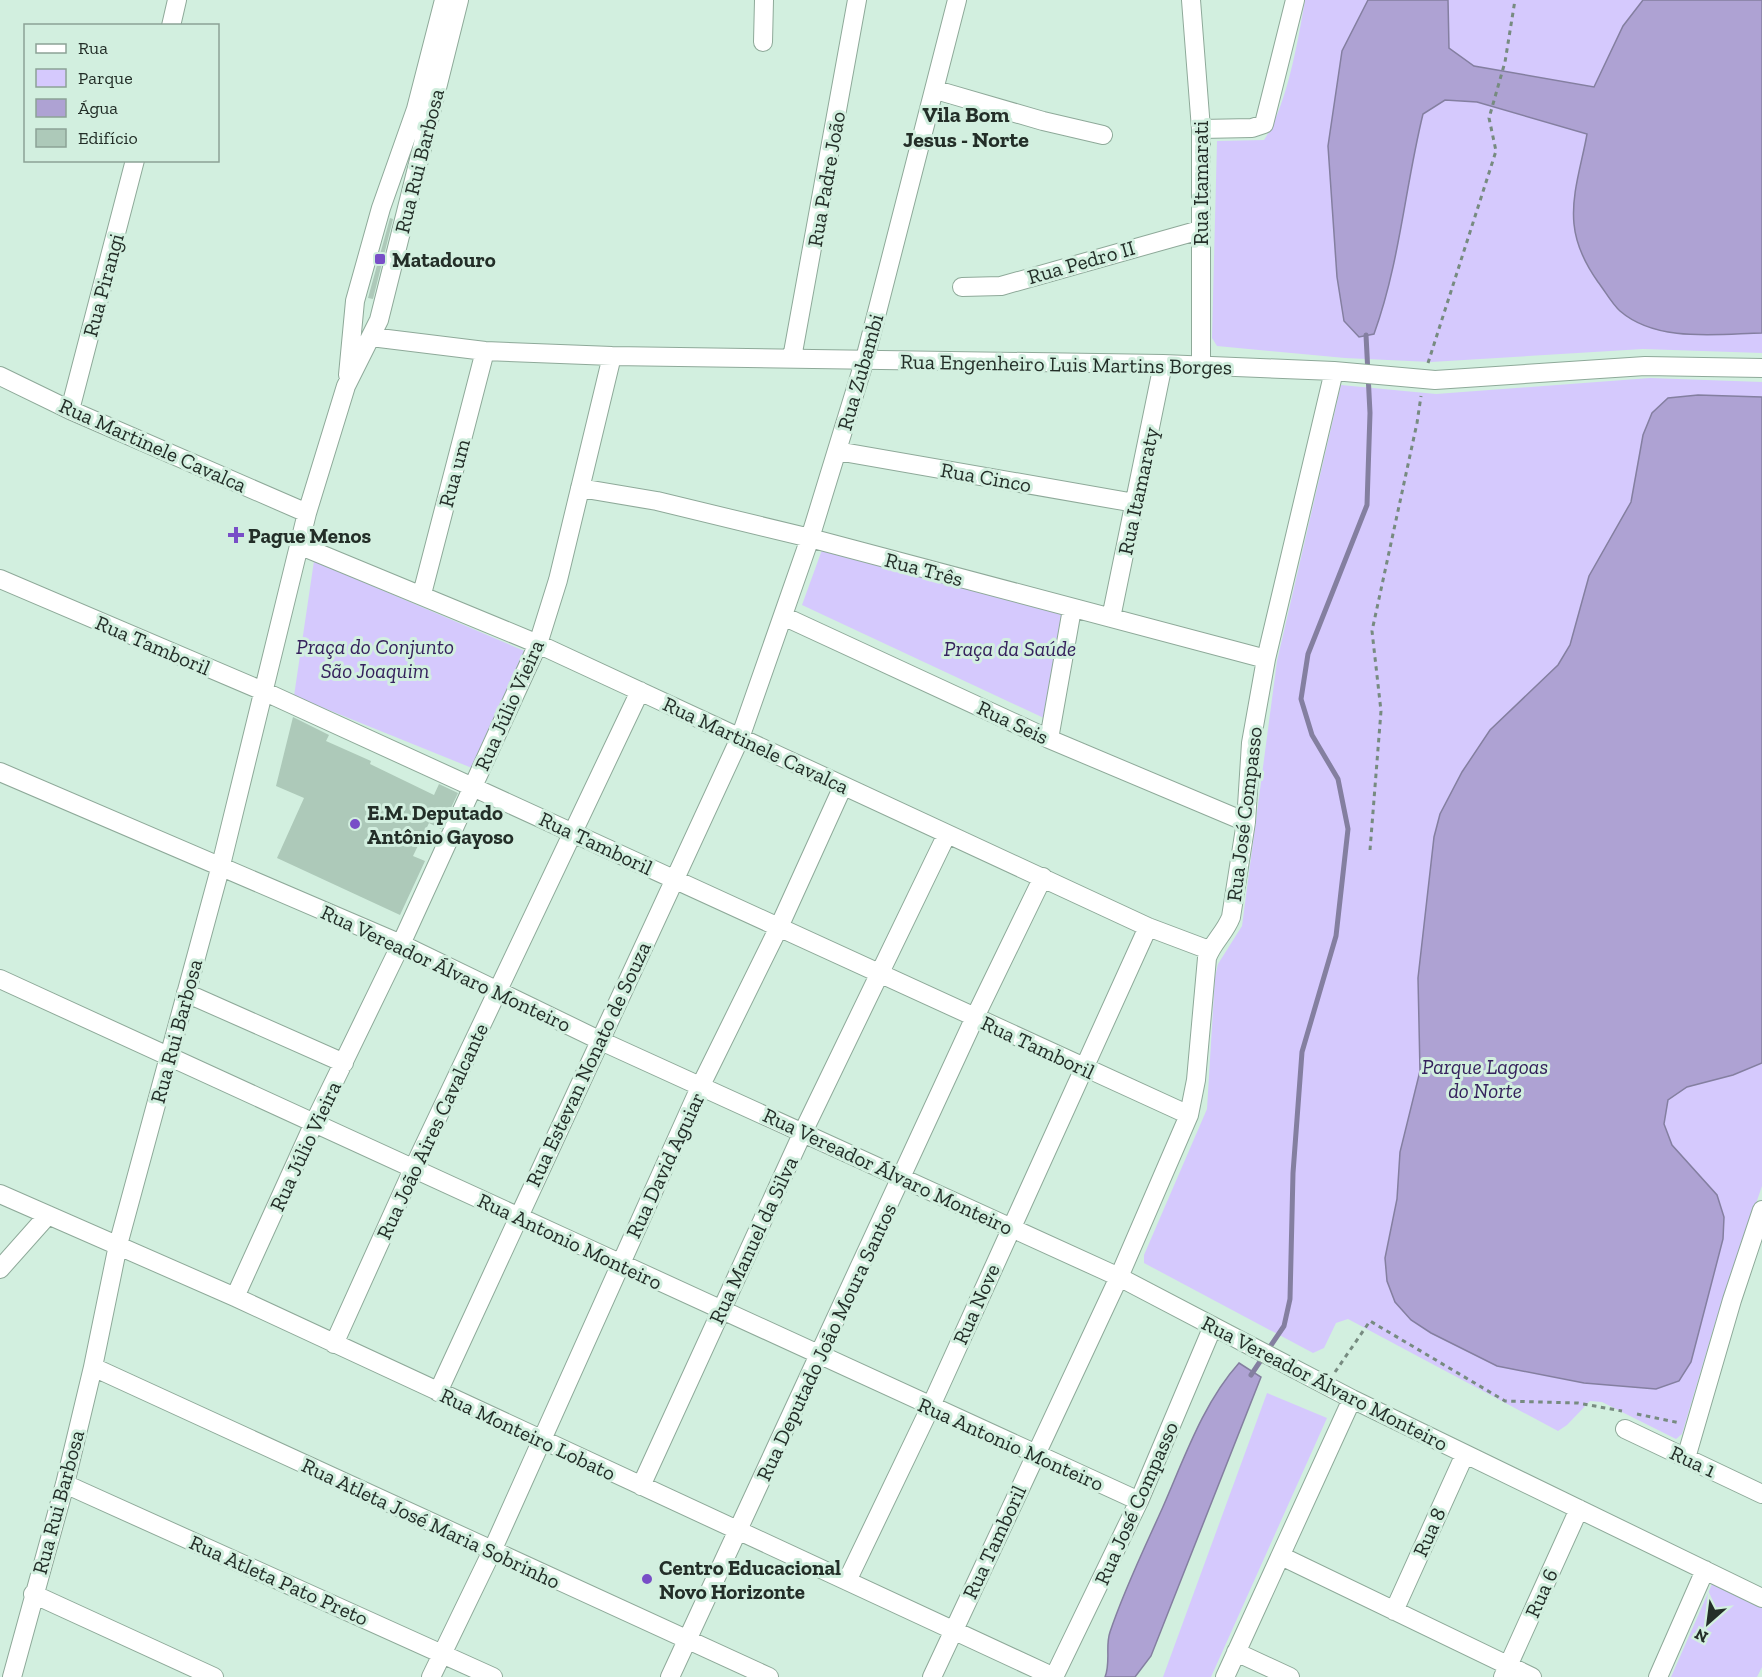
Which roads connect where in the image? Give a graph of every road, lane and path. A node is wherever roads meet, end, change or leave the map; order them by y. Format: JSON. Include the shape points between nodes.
{"nodes":[{"id":1,"x":177,"y":0,"type":"edge"},
{"id":2,"x":444,"y":0,"type":"edge"},
{"id":3,"x":459,"y":0,"type":"edge"},
{"id":4,"x":764,"y":0,"type":"edge"},
{"id":5,"x":857,"y":0,"type":"edge"},
{"id":6,"x":957,"y":0,"type":"edge"},
{"id":7,"x":1191,"y":0,"type":"edge"},
{"id":8,"x":1295,"y":0,"type":"edge"},
{"id":9,"x":1515,"y":0,"type":"edge"},
{"id":10,"x":171,"y":24,"type":"edge"},
{"id":11,"x":763,"y":42,"type":"dead end"},
{"id":12,"x":936,"y":90,"type":"junction"},
{"id":13,"x":1201,"y":129,"type":"junction"},
{"id":14,"x":1102,"y":135,"type":"dead end"},
{"id":15,"x":134,"y":162,"type":"edge"},
{"id":16,"x":1200,"y":230,"type":"junction"},
{"id":17,"x":962,"y":287,"type":"dead end"},
{"id":18,"x":371,"y":337,"type":"junction"},
{"id":19,"x":485,"y":351,"type":"junction"},
{"id":20,"x":612,"y":356,"type":"junction"},
{"id":21,"x":792,"y":358,"type":"junction"},
{"id":22,"x":866,"y":359,"type":"junction"},
{"id":23,"x":1163,"y":364,"type":"junction"},
{"id":24,"x":1201,"y":366,"type":"junction"},
{"id":25,"x":1762,"y":368,"type":"edge"},
{"id":26,"x":1341,"y":372,"type":"junction"},
{"id":27,"x":0,"y":376,"type":"edge"},
{"id":28,"x":1423,"y":379,"type":"junction"},
{"id":29,"x":346,"y":386,"type":"junction"},
{"id":30,"x":70,"y":410,"type":"junction"},
{"id":31,"x":837,"y":451,"type":"junction"},
{"id":32,"x":580,"y":488,"type":"junction"},
{"id":33,"x":1136,"y":503,"type":"junction"},
{"id":34,"x":308,"y":513,"type":"junction"},
{"id":35,"x":810,"y":538,"type":"junction"},
{"id":36,"x":300,"y":546,"type":"junction"},
{"id":37,"x":0,"y":579,"type":"edge"},
{"id":38,"x":422,"y":594,"type":"junction"},
{"id":39,"x":1072,"y":609,"type":"junction"},
{"id":40,"x":783,"y":616,"type":"junction"},
{"id":41,"x":1111,"y":618,"type":"junction"},
{"id":42,"x":538,"y":644,"type":"junction"},
{"id":43,"x":1266,"y":659,"type":"junction"},
{"id":44,"x":640,"y":690,"type":"junction"},
{"id":45,"x":263,"y":691,"type":"junction"},
{"id":46,"x":740,"y":738,"type":"junction"},
{"id":47,"x":1049,"y":739,"type":"junction"},
{"id":48,"x":0,"y":772,"type":"edge"},
{"id":49,"x":472,"y":786,"type":"junction"},
{"id":50,"x":843,"y":786,"type":"junction"},
{"id":51,"x":1246,"y":822,"type":"junction"},
{"id":52,"x":573,"y":832,"type":"junction"},
{"id":53,"x":947,"y":834,"type":"junction"},
{"id":54,"x":1370,"y":850,"type":"dead end"},
{"id":55,"x":221,"y":865,"type":"junction"},
{"id":56,"x":1043,"y":877,"type":"junction"},
{"id":57,"x":674,"y":880,"type":"junction"},
{"id":58,"x":779,"y":927,"type":"junction"},
{"id":59,"x":1148,"y":927,"type":"junction"},
{"id":60,"x":401,"y":944,"type":"junction"},
{"id":61,"x":1209,"y":950,"type":"junction"},
{"id":62,"x":879,"y":974,"type":"junction"},
{"id":63,"x":0,"y":979,"type":"edge"},
{"id":64,"x":497,"y":991,"type":"junction"},
{"id":65,"x":186,"y":993,"type":"junction"},
{"id":66,"x":975,"y":1017,"type":"junction"},
{"id":67,"x":601,"y":1041,"type":"junction"},
{"id":68,"x":169,"y":1055,"type":"junction"},
{"id":69,"x":344,"y":1063,"type":"junction"},
{"id":70,"x":1083,"y":1069,"type":"junction"},
{"id":71,"x":701,"y":1085,"type":"junction"},
{"id":72,"x":1189,"y":1115,"type":"junction"},
{"id":73,"x":314,"y":1123,"type":"junction"},
{"id":74,"x":803,"y":1132,"type":"junction"},
{"id":75,"x":413,"y":1169,"type":"junction"},
{"id":76,"x":902,"y":1179,"type":"junction"},
{"id":77,"x":0,"y":1194,"type":"edge"},
{"id":78,"x":1762,"y":1210,"type":"edge"},
{"id":79,"x":48,"y":1215,"type":"junction"},
{"id":80,"x":518,"y":1216,"type":"junction"},
{"id":81,"x":1011,"y":1228,"type":"junction"},
{"id":82,"x":118,"y":1245,"type":"junction"},
{"id":83,"x":619,"y":1264,"type":"junction"},
{"id":84,"x":0,"y":1269,"type":"edge"},
{"id":85,"x":1119,"y":1277,"type":"junction"},
{"id":86,"x":235,"y":1297,"type":"junction"},
{"id":87,"x":721,"y":1311,"type":"junction"},
{"id":88,"x":1213,"y":1326,"type":"junction"},
{"id":89,"x":334,"y":1344,"type":"junction"},
{"id":90,"x":818,"y":1358,"type":"junction"},
{"id":91,"x":93,"y":1367,"type":"junction"},
{"id":92,"x":1326,"y":1386,"type":"junction"},
{"id":93,"x":438,"y":1392,"type":"junction"},
{"id":94,"x":1352,"y":1399,"type":"junction"},
{"id":95,"x":930,"y":1408,"type":"junction"},
{"id":96,"x":1636,"y":1414,"type":"dead end"},
{"id":97,"x":1625,"y":1421,"type":"joint"},
{"id":98,"x":1697,"y":1427,"type":"junction"},
{"id":99,"x":541,"y":1440,"type":"junction"},
{"id":100,"x":1465,"y":1454,"type":"junction"},
{"id":101,"x":1035,"y":1455,"type":"junction"},
{"id":102,"x":1686,"y":1458,"type":"junction"},
{"id":103,"x":65,"y":1484,"type":"junction"},
{"id":104,"x":641,"y":1486,"type":"junction"},
{"id":105,"x":1762,"y":1494,"type":"edge"},
{"id":106,"x":1140,"y":1502,"type":"junction"},
{"id":107,"x":1579,"y":1509,"type":"junction"},
{"id":108,"x":737,"y":1531,"type":"junction"},
{"id":109,"x":492,"y":1551,"type":"junction"},
{"id":110,"x":1281,"y":1556,"type":"junction"},
{"id":111,"x":1705,"y":1570,"type":"junction"},
{"id":112,"x":847,"y":1581,"type":"junction"},
{"id":113,"x":33,"y":1594,"type":"junction"},
{"id":114,"x":1762,"y":1598,"type":"edge"},
{"id":115,"x":1394,"y":1611,"type":"junction"},
{"id":116,"x":953,"y":1632,"type":"junction"},
{"id":117,"x":686,"y":1641,"type":"junction"},
{"id":118,"x":1236,"y":1652,"type":"junction"},
{"id":119,"x":442,"y":1654,"type":"junction"},
{"id":120,"x":9,"y":1663,"type":"edge"},
{"id":121,"x":1506,"y":1671,"type":"edge"},
{"id":122,"x":214,"y":1677,"type":"edge"},
{"id":123,"x":431,"y":1677,"type":"edge"},
{"id":124,"x":493,"y":1677,"type":"edge"},
{"id":125,"x":670,"y":1677,"type":"edge"},
{"id":126,"x":769,"y":1677,"type":"edge"},
{"id":127,"x":932,"y":1677,"type":"edge"},
{"id":128,"x":1054,"y":1677,"type":"edge"},
{"id":129,"x":1225,"y":1677,"type":"edge"},
{"id":130,"x":1290,"y":1677,"type":"edge"},
{"id":131,"x":1532,"y":1677,"type":"edge"},
{"id":132,"x":1658,"y":1677,"type":"edge"}],
"edges":[{"from":1,"to":10,"type":"street"},
{"from":2,"to":29,"type":"street","name":"Rua Rui Barbosa","via":[[416,109],[384,199],[355,301]]},
{"from":3,"to":18,"type":"street","name":"Rua Rui Barbosa","via":[[379,320]]},
{"from":4,"to":11,"type":"street"},
{"from":5,"to":21,"type":"street","name":"Rua Padre João"},
{"from":6,"to":12,"type":"street","name":"Rua Zubambi"},
{"from":7,"to":13,"type":"street","name":"Rua Itamarati"},
{"from":8,"to":13,"type":"street","via":[[1264,124],[1252,128]]},
{"from":9,"to":28,"type":"path","via":[[1505,62],[1489,118],[1496,151]]},
{"from":12,"to":14,"type":"street"},
{"from":12,"to":22,"type":"street","name":"Rua Zubambi"},
{"from":13,"to":16,"type":"street","name":"Rua Itamarati"},
{"from":15,"to":30,"type":"street","name":"Rua Pirangi"},
{"from":16,"to":17,"type":"street","name":"Rua Pedro II","via":[[1001,285]]},
{"from":16,"to":24,"type":"street","name":"Rua Itamarati"},
{"from":18,"to":19,"type":"street","name":"Rua Engenheiro Luis Martins Borges"},
{"from":18,"to":29,"type":"street","name":"Rua Rui Barbosa"},
{"from":19,"to":20,"type":"street","name":"Rua Engenheiro Luis Martins Borges"},
{"from":19,"to":38,"type":"street","name":"Rua um"},
{"from":20,"to":21,"type":"street","name":"Rua Engenheiro Luis Martins Borges"},
{"from":20,"to":32,"type":"street","name":"Rua Júlio Vieira"},
{"from":21,"to":22,"type":"street","name":"Rua Engenheiro Luis Martins Borges"},
{"from":22,"to":23,"type":"street","name":"Rua Engenheiro Luis Martins Borges"},
{"from":22,"to":31,"type":"street","name":"Rua Zubambi"},
{"from":23,"to":24,"type":"street","name":"Rua Engenheiro Luis Martins Borges"},
{"from":23,"to":33,"type":"street","name":"Rua Itamaraty"},
{"from":24,"to":26,"type":"street","name":"Rua Engenheiro Luis Martins Borges"},
{"from":25,"to":28,"type":"street","name":"Rua Engenheiro Luis Martins Borges","via":[[1645,366]]},
{"from":26,"to":28,"type":"street","name":"Rua Engenheiro Luis Martins Borges"},
{"from":26,"to":43,"type":"street","name":"Rua José Compasso"},
{"from":27,"to":30,"type":"street","name":"Rua Martinele Cavalca"},
{"from":28,"to":54,"type":"path","via":[[1418,423],[1372,631],[1381,711]]},
{"from":29,"to":34,"type":"street","name":"Rua Rui Barbosa"},
{"from":30,"to":34,"type":"street","name":"Rua Martinele Cavalca"},
{"from":31,"to":33,"type":"street","name":"Rua Cinco"},
{"from":31,"to":35,"type":"street","name":"Rua Zubambi"},
{"from":32,"to":35,"type":"street","name":"Rua Três","via":[[638,497]]},
{"from":32,"to":42,"type":"street","name":"Rua Júlio Vieira"},
{"from":33,"to":41,"type":"street","name":"Rua Itamaraty"},
{"from":34,"to":36,"type":"street","name":"Rua Rui Barbosa"},
{"from":35,"to":39,"type":"street","name":"Rua Três"},
{"from":35,"to":40,"type":"street","name":"Rua Zubambi"},
{"from":36,"to":38,"type":"street","name":"Rua Martinele Cavalca"},
{"from":36,"to":45,"type":"street","name":"Rua Rui Barbosa"},
{"from":37,"to":45,"type":"street","name":"Rua Tamboril"},
{"from":38,"to":42,"type":"street","name":"Rua Martinele Cavalca"},
{"from":39,"to":41,"type":"street","name":"Rua Três"},
{"from":39,"to":47,"type":"street"},
{"from":40,"to":46,"type":"street","name":"Rua Zubambi"},
{"from":40,"to":47,"type":"street","name":"Rua Seis"},
{"from":41,"to":43,"type":"street","name":"Rua Três"},
{"from":42,"to":44,"type":"street","name":"Rua Martinele Cavalca"},
{"from":42,"to":49,"type":"street","name":"Rua Júlio Vieira"},
{"from":43,"to":51,"type":"street","name":"Rua José Compasso","via":[[1251,743]]},
{"from":44,"to":46,"type":"street","name":"Rua Martinele Cavalca"},
{"from":44,"to":52,"type":"street","name":"Rua João Aires Cavalcante"},
{"from":45,"to":49,"type":"street","name":"Rua Tamboril"},
{"from":45,"to":55,"type":"street","name":"Rua Rui Barbosa"},
{"from":46,"to":50,"type":"street","name":"Rua Martinele Cavalca"},
{"from":46,"to":57,"type":"street","name":"Rua Estevan Nonato de Souza"},
{"from":47,"to":51,"type":"street","name":"Rua Seis"},
{"from":48,"to":55,"type":"street","name":"Rua Vereador Álvaro Monteiro"},
{"from":49,"to":52,"type":"street","name":"Rua Tamboril"},
{"from":49,"to":60,"type":"street","name":"Rua Júlio Vieira"},
{"from":50,"to":53,"type":"street","name":"Rua Martinele Cavalca"},
{"from":50,"to":58,"type":"street","name":"Rua David Aguiar"},
{"from":51,"to":61,"type":"street","name":"Rua José Compasso","via":[[1231,918]]},
{"from":52,"to":57,"type":"street","name":"Rua Tamboril"},
{"from":52,"to":64,"type":"street","name":"Rua João Aires Cavalcante"},
{"from":53,"to":56,"type":"street","name":"Rua Martinele Cavalca"},
{"from":53,"to":62,"type":"street","name":"Rua Manuel da Silva"},
{"from":55,"to":60,"type":"street","name":"Rua Vereador Álvaro Monteiro"},
{"from":55,"to":65,"type":"street","name":"Rua Rui Barbosa"},
{"from":56,"to":59,"type":"street","name":"Rua Martinele Cavalca"},
{"from":56,"to":66,"type":"street","name":"Rua Deputado João Moura Santos"},
{"from":57,"to":58,"type":"street","name":"Rua Tamboril"},
{"from":57,"to":67,"type":"street","name":"Rua Estevan Nonato de Souza"},
{"from":58,"to":62,"type":"street","name":"Rua Tamboril"},
{"from":58,"to":71,"type":"street","name":"Rua David Aguiar"},
{"from":59,"to":61,"type":"street","name":"Rua Martinele Cavalca"},
{"from":59,"to":70,"type":"street","name":"Rua Nove"},
{"from":60,"to":64,"type":"street","name":"Rua Vereador Álvaro Monteiro"},
{"from":60,"to":69,"type":"street","name":"Rua Júlio Vieira"},
{"from":61,"to":72,"type":"street"},
{"from":62,"to":66,"type":"street","name":"Rua Tamboril"},
{"from":62,"to":74,"type":"street","name":"Rua Manuel da Silva"},
{"from":63,"to":68,"type":"street","name":"Rua Antonio Monteiro"},
{"from":64,"to":67,"type":"street","name":"Rua Vereador Álvaro Monteiro"},
{"from":64,"to":75,"type":"street","name":"Rua João Aires Cavalcante"},
{"from":65,"to":68,"type":"street","name":"Rua Rui Barbosa"},
{"from":65,"to":69,"type":"street"},
{"from":66,"to":70,"type":"street","name":"Rua Tamboril"},
{"from":66,"to":76,"type":"street","name":"Rua Deputado João Moura Santos"},
{"from":67,"to":71,"type":"street","name":"Rua Vereador Álvaro Monteiro"},
{"from":67,"to":80,"type":"street","name":"Rua Estevan Nonato de Souza"},
{"from":68,"to":73,"type":"street","name":"Rua Antonio Monteiro"},
{"from":68,"to":82,"type":"street","name":"Rua Rui Barbosa"},
{"from":69,"to":73,"type":"street","name":"Rua Júlio Vieira"},
{"from":70,"to":72,"type":"street","name":"Rua Tamboril"},
{"from":70,"to":81,"type":"street","name":"Rua Nove"},
{"from":71,"to":74,"type":"street","name":"Rua Vereador Álvaro Monteiro"},
{"from":71,"to":83,"type":"street","name":"Rua David Aguiar"},
{"from":72,"to":85,"type":"street"},
{"from":73,"to":75,"type":"street","name":"Rua Antonio Monteiro"},
{"from":73,"to":86,"type":"street","name":"Rua Júlio Vieira"},
{"from":74,"to":76,"type":"street","name":"Rua Vereador Álvaro Monteiro"},
{"from":74,"to":87,"type":"street","name":"Rua Manuel da Silva"},
{"from":75,"to":80,"type":"street","name":"Rua Antonio Monteiro"},
{"from":75,"to":89,"type":"street","name":"Rua João Aires Cavalcante"},
{"from":76,"to":81,"type":"street","name":"Rua Vereador Álvaro Monteiro"},
{"from":76,"to":90,"type":"street","name":"Rua Deputado João Moura Santos"},
{"from":77,"to":79,"type":"street","name":"Rua Monteiro Lobato"},
{"from":78,"to":98,"type":"street","via":[[1735,1289]]},
{"from":79,"to":82,"type":"street","name":"Rua Monteiro Lobato"},
{"from":79,"to":84,"type":"street"},
{"from":80,"to":83,"type":"street","name":"Rua Antonio Monteiro"},
{"from":80,"to":93,"type":"street","name":"Rua Estevan Nonato de Souza"},
{"from":81,"to":85,"type":"street","name":"Rua Vereador Álvaro Monteiro"},
{"from":81,"to":95,"type":"street","name":"Rua Nove"},
{"from":82,"to":86,"type":"street","name":"Rua Monteiro Lobato"},
{"from":82,"to":91,"type":"street","name":"Rua Rui Barbosa"},
{"from":83,"to":87,"type":"street","name":"Rua Antonio Monteiro"},
{"from":83,"to":99,"type":"street","name":"Rua David Aguiar"},
{"from":85,"to":88,"type":"street","name":"Rua Vereador Álvaro Monteiro"},
{"from":85,"to":101,"type":"street","name":"Rua Tamboril"},
{"from":86,"to":89,"type":"street","name":"Rua Monteiro Lobato"},
{"from":87,"to":90,"type":"street","name":"Rua Antonio Monteiro"},
{"from":87,"to":104,"type":"street","name":"Rua Manuel da Silva"},
{"from":88,"to":92,"type":"street","name":"Rua Vereador Álvaro Monteiro"},
{"from":88,"to":106,"type":"street","name":"Rua José Compasso"},
{"from":89,"to":93,"type":"street","name":"Rua Monteiro Lobato"},
{"from":90,"to":95,"type":"street","name":"Rua Antonio Monteiro"},
{"from":90,"to":108,"type":"street","name":"Rua Deputado João Moura Santos"},
{"from":91,"to":103,"type":"street","name":"Rua Rui Barbosa"},
{"from":91,"to":109,"type":"street","name":"Rua Atleta José Maria Sobrinho"},
{"from":92,"to":94,"type":"street","name":"Rua Vereador Álvaro Monteiro"},
{"from":92,"to":97,"type":"path","via":[[1370,1322],[1506,1401],[1578,1403]]},
{"from":93,"to":99,"type":"street","name":"Rua Monteiro Lobato"},
{"from":94,"to":100,"type":"street","name":"Rua Vereador Álvaro Monteiro"},
{"from":94,"to":110,"type":"street"},
{"from":95,"to":101,"type":"street","name":"Rua Antonio Monteiro"},
{"from":95,"to":112,"type":"street","name":"Rua Nove"},
{"from":96,"to":98,"type":"path"},
{"from":97,"to":102,"type":"street","name":"Rua 1"},
{"from":98,"to":102,"type":"street"},
{"from":99,"to":104,"type":"street","name":"Rua Monteiro Lobato"},
{"from":99,"to":109,"type":"street","name":"Rua David Aguiar"},
{"from":100,"to":107,"type":"street","name":"Rua Vereador Álvaro Monteiro"},
{"from":100,"to":115,"type":"street","name":"Rua 8"},
{"from":101,"to":106,"type":"street","name":"Rua Antonio Monteiro"},
{"from":101,"to":116,"type":"street","name":"Rua Tamboril"},
{"from":102,"to":105,"type":"street","name":"Rua 1"},
{"from":103,"to":113,"type":"street","name":"Rua Rui Barbosa"},
{"from":103,"to":119,"type":"street","name":"Rua Atleta Pato Preto"},
{"from":104,"to":108,"type":"street","name":"Rua Monteiro Lobato"},
{"from":106,"to":128,"type":"street","name":"Rua José Compasso"},
{"from":107,"to":111,"type":"street","name":"Rua Vereador Álvaro Monteiro"},
{"from":107,"to":121,"type":"street","name":"Rua 6"},
{"from":108,"to":112,"type":"street","name":"Rua Monteiro Lobato"},
{"from":108,"to":117,"type":"street","name":"Rua Deputado João Moura Santos"},
{"from":109,"to":117,"type":"street","name":"Rua Atleta José Maria Sobrinho"},
{"from":109,"to":119,"type":"street","name":"Rua David Aguiar"},
{"from":110,"to":115,"type":"street"},
{"from":110,"to":118,"type":"street"},
{"from":111,"to":114,"type":"street","name":"Rua Vereador Álvaro Monteiro"},
{"from":111,"to":132,"type":"street"},
{"from":112,"to":116,"type":"street","name":"Rua Monteiro Lobato"},
{"from":113,"to":120,"type":"street","name":"Rua Rui Barbosa"},
{"from":113,"to":122,"type":"street"},
{"from":115,"to":121,"type":"street"},
{"from":116,"to":127,"type":"street","name":"Rua Tamboril"},
{"from":116,"to":128,"type":"street","name":"Rua Monteiro Lobato"},
{"from":117,"to":125,"type":"street","name":"Rua Deputado João Moura Santos"},
{"from":117,"to":126,"type":"street","name":"Rua Atleta José Maria Sobrinho"},
{"from":118,"to":129,"type":"street"},
{"from":118,"to":130,"type":"street"},
{"from":119,"to":123,"type":"street","name":"Rua David Aguiar"},
{"from":119,"to":124,"type":"street","name":"Rua Atleta Pato Preto"},
{"from":121,"to":131,"type":"street"}]}
